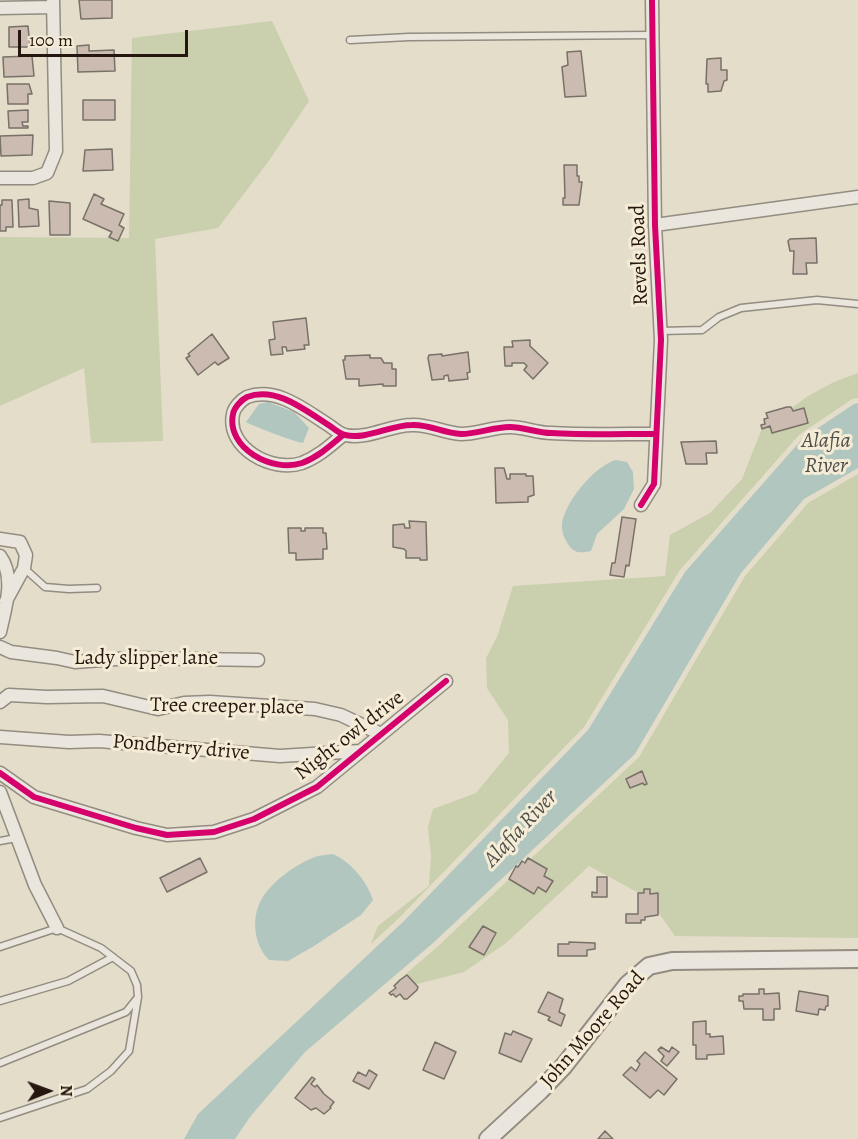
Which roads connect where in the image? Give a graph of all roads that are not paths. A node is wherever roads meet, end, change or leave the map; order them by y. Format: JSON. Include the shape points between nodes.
{"nodes":[{"id":1,"x":652,"y":0,"type":"edge"},
{"id":2,"x":53,"y":4,"type":"edge"},
{"id":3,"x":0,"y":8,"type":"edge"},
{"id":4,"x":652,"y":34,"type":"junction"},
{"id":5,"x":350,"y":40,"type":"dead end"},
{"id":6,"x":0,"y":178,"type":"edge"},
{"id":7,"x":858,"y":197,"type":"edge"},
{"id":8,"x":655,"y":225,"type":"junction"},
{"id":9,"x":858,"y":304,"type":"edge"},
{"id":10,"x":660,"y":331,"type":"junction"},
{"id":11,"x":656,"y":434,"type":"junction"},
{"id":12,"x":343,"y":435,"type":"junction"},
{"id":13,"x":641,"y":505,"type":"dead end"},
{"id":14,"x":0,"y":539,"type":"edge"},
{"id":15,"x":0,"y":555,"type":"edge"},
{"id":16,"x":24,"y":568,"type":"junction"},
{"id":17,"x":97,"y":588,"type":"dead end"},
{"id":18,"x":3,"y":601,"type":"edge"},
{"id":19,"x":0,"y":632,"type":"edge"},
{"id":20,"x":0,"y":647,"type":"edge"},
{"id":21,"x":258,"y":660,"type":"dead end"},
{"id":22,"x":446,"y":681,"type":"dead end"},
{"id":23,"x":0,"y":702,"type":"edge"},
{"id":24,"x":381,"y":734,"type":"junction"},
{"id":25,"x":0,"y":737,"type":"edge"},
{"id":26,"x":361,"y":750,"type":"junction"},
{"id":27,"x":0,"y":773,"type":"edge"},
{"id":28,"x":0,"y":792,"type":"edge"},
{"id":29,"x":16,"y":838,"type":"junction"},
{"id":30,"x":0,"y":841,"type":"edge"},
{"id":31,"x":57,"y":928,"type":"junction"},
{"id":32,"x":0,"y":947,"type":"edge"},
{"id":33,"x":113,"y":957,"type":"junction"},
{"id":34,"x":858,"y":959,"type":"edge"},
{"id":35,"x":138,"y":997,"type":"junction"},
{"id":36,"x":0,"y":1001,"type":"edge"},
{"id":37,"x":0,"y":1063,"type":"edge"},
{"id":38,"x":0,"y":1118,"type":"edge"},
{"id":39,"x":488,"y":1139,"type":"edge"}],
"edges":[{"from":1,"to":4,"type":"street","name":"Revels Road"},
{"from":2,"to":3,"type":"street"},
{"from":2,"to":6,"type":"street","via":[[57,151],[47,173],[33,178]]},
{"from":4,"to":5,"type":"lane"},
{"from":4,"to":8,"type":"street","name":"Revels Road"},
{"from":7,"to":8,"type":"street"},
{"from":8,"to":10,"type":"street","name":"Revels Road"},
{"from":9,"to":10,"type":"lane","via":[[818,300],[741,308],[702,330]]},
{"from":10,"to":11,"type":"street","name":"Revels Road"},
{"from":11,"to":12,"type":"street","via":[[548,433],[512,427],[459,434],[410,424],[369,434]]},
{"from":11,"to":13,"type":"street","name":"Revels Road","via":[[654,484]]},
{"from":12,"to":12,"type":"street","via":[[275,395],[258,394],[243,399],[233,412],[232,429],[241,446],[278,465],[300,464]]},
{"from":14,"to":16,"type":"street","via":[[20,542],[26,555]]},
{"from":15,"to":18,"type":"street","via":[[8,577]]},
{"from":16,"to":17,"type":"lane","via":[[45,586]]},
{"from":16,"to":18,"type":"street"},
{"from":18,"to":19,"type":"street"},
{"from":20,"to":21,"type":"street","name":"Lady slipper lane","via":[[75,662],[130,658]]},
{"from":22,"to":24,"type":"street","name":"Night owl drive"},
{"from":23,"to":24,"type":"street","name":"Tree creeper place","via":[[9,695],[103,696],[158,709],[210,702],[315,709],[341,715]]},
{"from":24,"to":26,"type":"street","name":"Night owl drive"},
{"from":25,"to":26,"type":"street","name":"Pondberry drive","via":[[280,756]]},
{"from":26,"to":27,"type":"street","name":"Night owl drive","via":[[317,787],[254,819],[202,833],[167,835],[114,822],[34,797]]},
{"from":28,"to":29,"type":"street"},
{"from":29,"to":30,"type":"lane"},
{"from":29,"to":31,"type":"street"},
{"from":31,"to":32,"type":"lane"},
{"from":31,"to":33,"type":"lane"},
{"from":33,"to":35,"type":"lane","via":[[131,971]]},
{"from":33,"to":36,"type":"lane","via":[[68,981]]},
{"from":34,"to":39,"type":"street","name":"John Moore Road","via":[[672,961],[649,966],[628,984],[551,1079]]},
{"from":35,"to":37,"type":"lane","via":[[126,1011]]},
{"from":35,"to":38,"type":"lane","via":[[129,1051],[111,1071],[87,1089]]}]}
